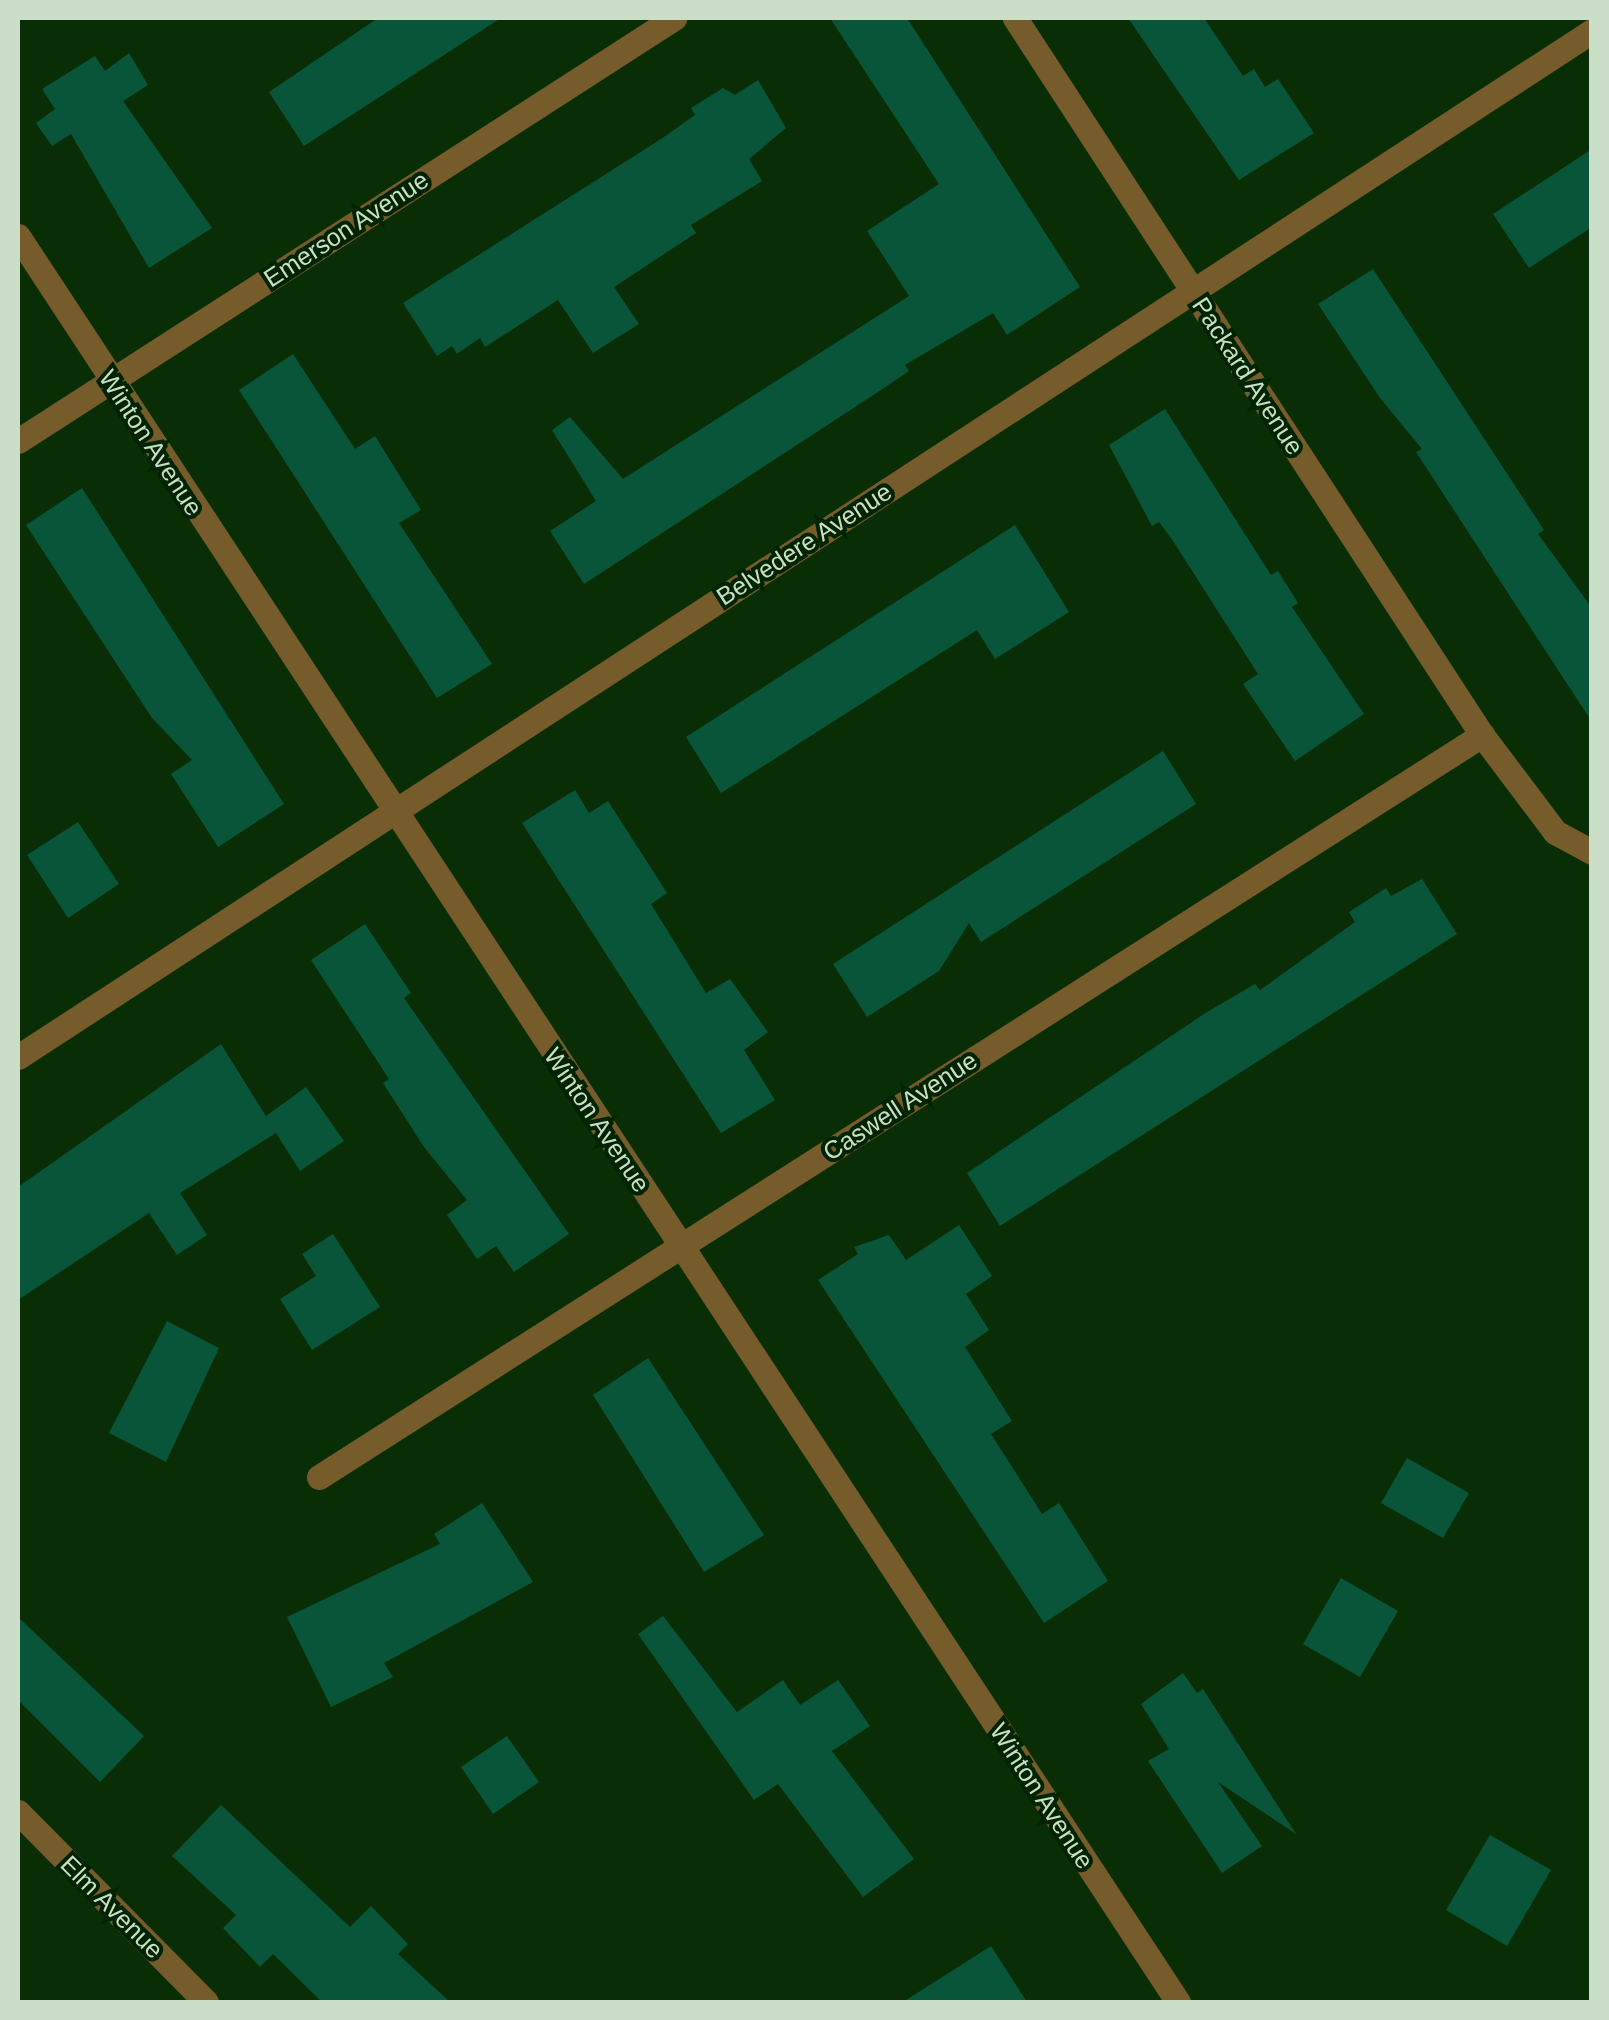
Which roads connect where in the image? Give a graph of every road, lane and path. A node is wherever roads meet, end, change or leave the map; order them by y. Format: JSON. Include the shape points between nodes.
{"nodes":[{"id":1,"x":674,"y":18,"type":"edge"},
{"id":2,"x":1014,"y":18,"type":"edge"},
{"id":3,"x":1592,"y":31,"type":"edge"},
{"id":4,"x":18,"y":236,"type":"edge"},
{"id":5,"x":1192,"y":290,"type":"junction"},
{"id":6,"x":110,"y":381,"type":"junction"},
{"id":7,"x":18,"y":441,"type":"edge"},
{"id":8,"x":1482,"y":734,"type":"junction"},
{"id":9,"x":391,"y":813,"type":"junction"},
{"id":10,"x":1592,"y":852,"type":"edge"},
{"id":11,"x":18,"y":1056,"type":"edge"},
{"id":12,"x":681,"y":1246,"type":"junction"},
{"id":13,"x":319,"y":1477,"type":"dead end"},
{"id":14,"x":18,"y":1812,"type":"edge"},
{"id":15,"x":206,"y":2002,"type":"edge"},
{"id":16,"x":1178,"y":2002,"type":"edge"}],
"edges":[{"from":1,"to":6,"type":"street","name":"Emerson Avenue"},
{"from":2,"to":5,"type":"street","name":"Packard Avenue"},
{"from":3,"to":5,"type":"street","name":"Belvedere Avenue"},
{"from":4,"to":6,"type":"street","name":"Winton Avenue"},
{"from":5,"to":8,"type":"street","name":"Packard Avenue"},
{"from":5,"to":9,"type":"street","name":"Belvedere Avenue"},
{"from":6,"to":7,"type":"street","name":"Emerson Avenue"},
{"from":6,"to":9,"type":"street","name":"Winton Avenue"},
{"from":8,"to":10,"type":"street","name":"Packard Avenue","via":[[1555,832]]},
{"from":8,"to":12,"type":"street","name":"Caswell Avenue"},
{"from":9,"to":11,"type":"street","name":"Belvedere Avenue"},
{"from":9,"to":12,"type":"street","name":"Winton Avenue"},
{"from":12,"to":13,"type":"street","name":"Caswell Avenue"},
{"from":12,"to":16,"type":"street","name":"Winton Avenue"},
{"from":14,"to":15,"type":"street","name":"Elm Avenue"}]}
